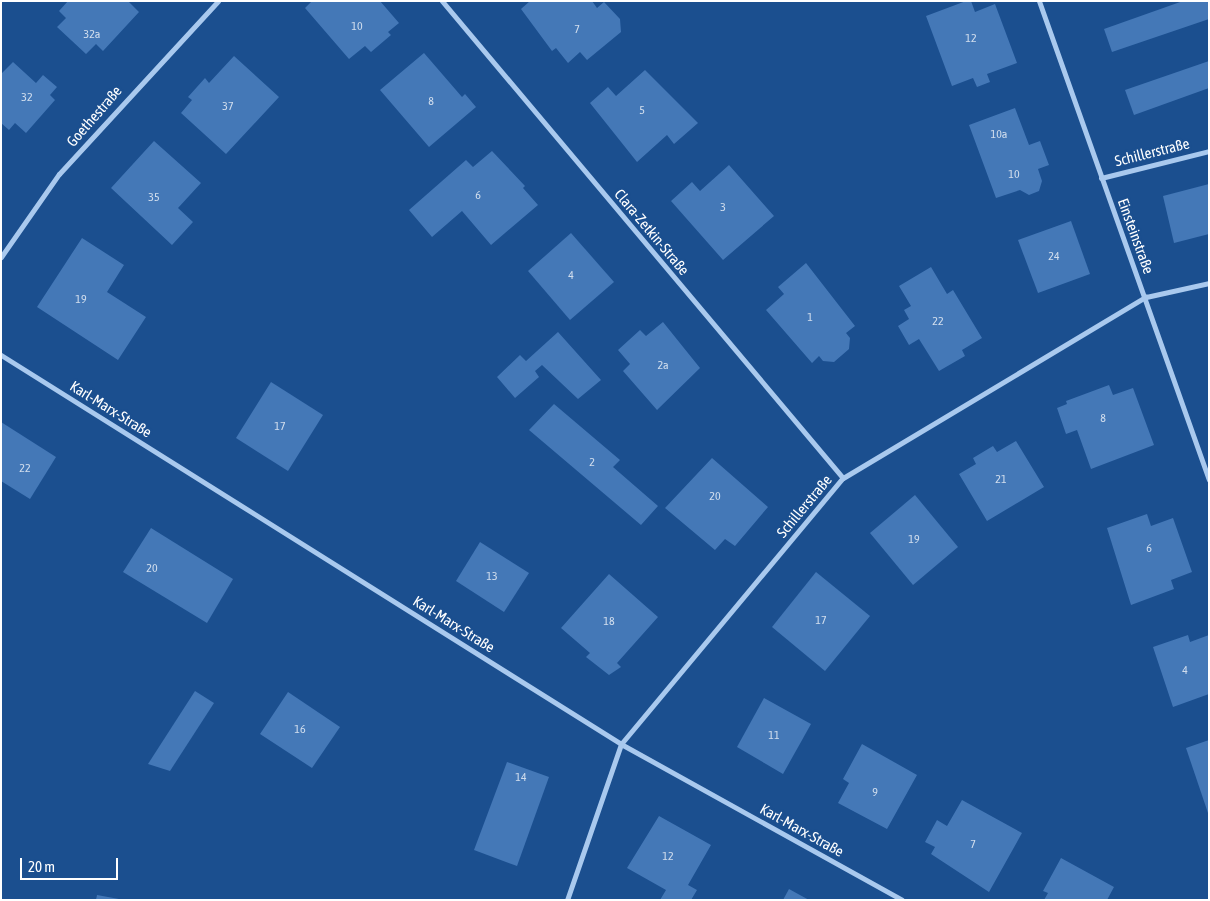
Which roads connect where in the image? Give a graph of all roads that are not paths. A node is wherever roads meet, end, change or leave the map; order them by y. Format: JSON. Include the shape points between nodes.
{"nodes":[{"id":1,"x":218,"y":1,"type":"edge"},
{"id":2,"x":442,"y":1,"type":"edge"},
{"id":3,"x":1039,"y":1,"type":"edge"},
{"id":4,"x":1209,"y":151,"type":"edge"},
{"id":5,"x":1102,"y":178,"type":"junction"},
{"id":6,"x":1,"y":257,"type":"edge"},
{"id":7,"x":1209,"y":282,"type":"edge"},
{"id":8,"x":1146,"y":297,"type":"junction"},
{"id":9,"x":1,"y":355,"type":"edge"},
{"id":10,"x":843,"y":478,"type":"junction"},
{"id":11,"x":1209,"y":480,"type":"edge"},
{"id":12,"x":621,"y":744,"type":"junction"},
{"id":13,"x":567,"y":900,"type":"edge"},
{"id":14,"x":902,"y":900,"type":"edge"}],
"edges":[{"from":1,"to":6,"type":"street","name":"Goethestraße","via":[[59,174]]},
{"from":2,"to":10,"type":"street","name":"Clara-Zetkin-Straße"},
{"from":3,"to":5,"type":"street","name":"Einsteinstraße"},
{"from":4,"to":5,"type":"street","name":"Schillerstraße"},
{"from":5,"to":8,"type":"street","name":"Einsteinstraße"},
{"from":7,"to":8,"type":"street","name":"Schillerstraße"},
{"from":8,"to":10,"type":"street","name":"Schillerstraße"},
{"from":8,"to":11,"type":"street","name":"Einsteinstraße"},
{"from":9,"to":12,"type":"street","name":"Karl-Marx-Straße"},
{"from":10,"to":12,"type":"street","name":"Schillerstraße"},
{"from":12,"to":13,"type":"street","name":"Schillerstraße"},
{"from":12,"to":14,"type":"street","name":"Karl-Marx-Straße"}]}
